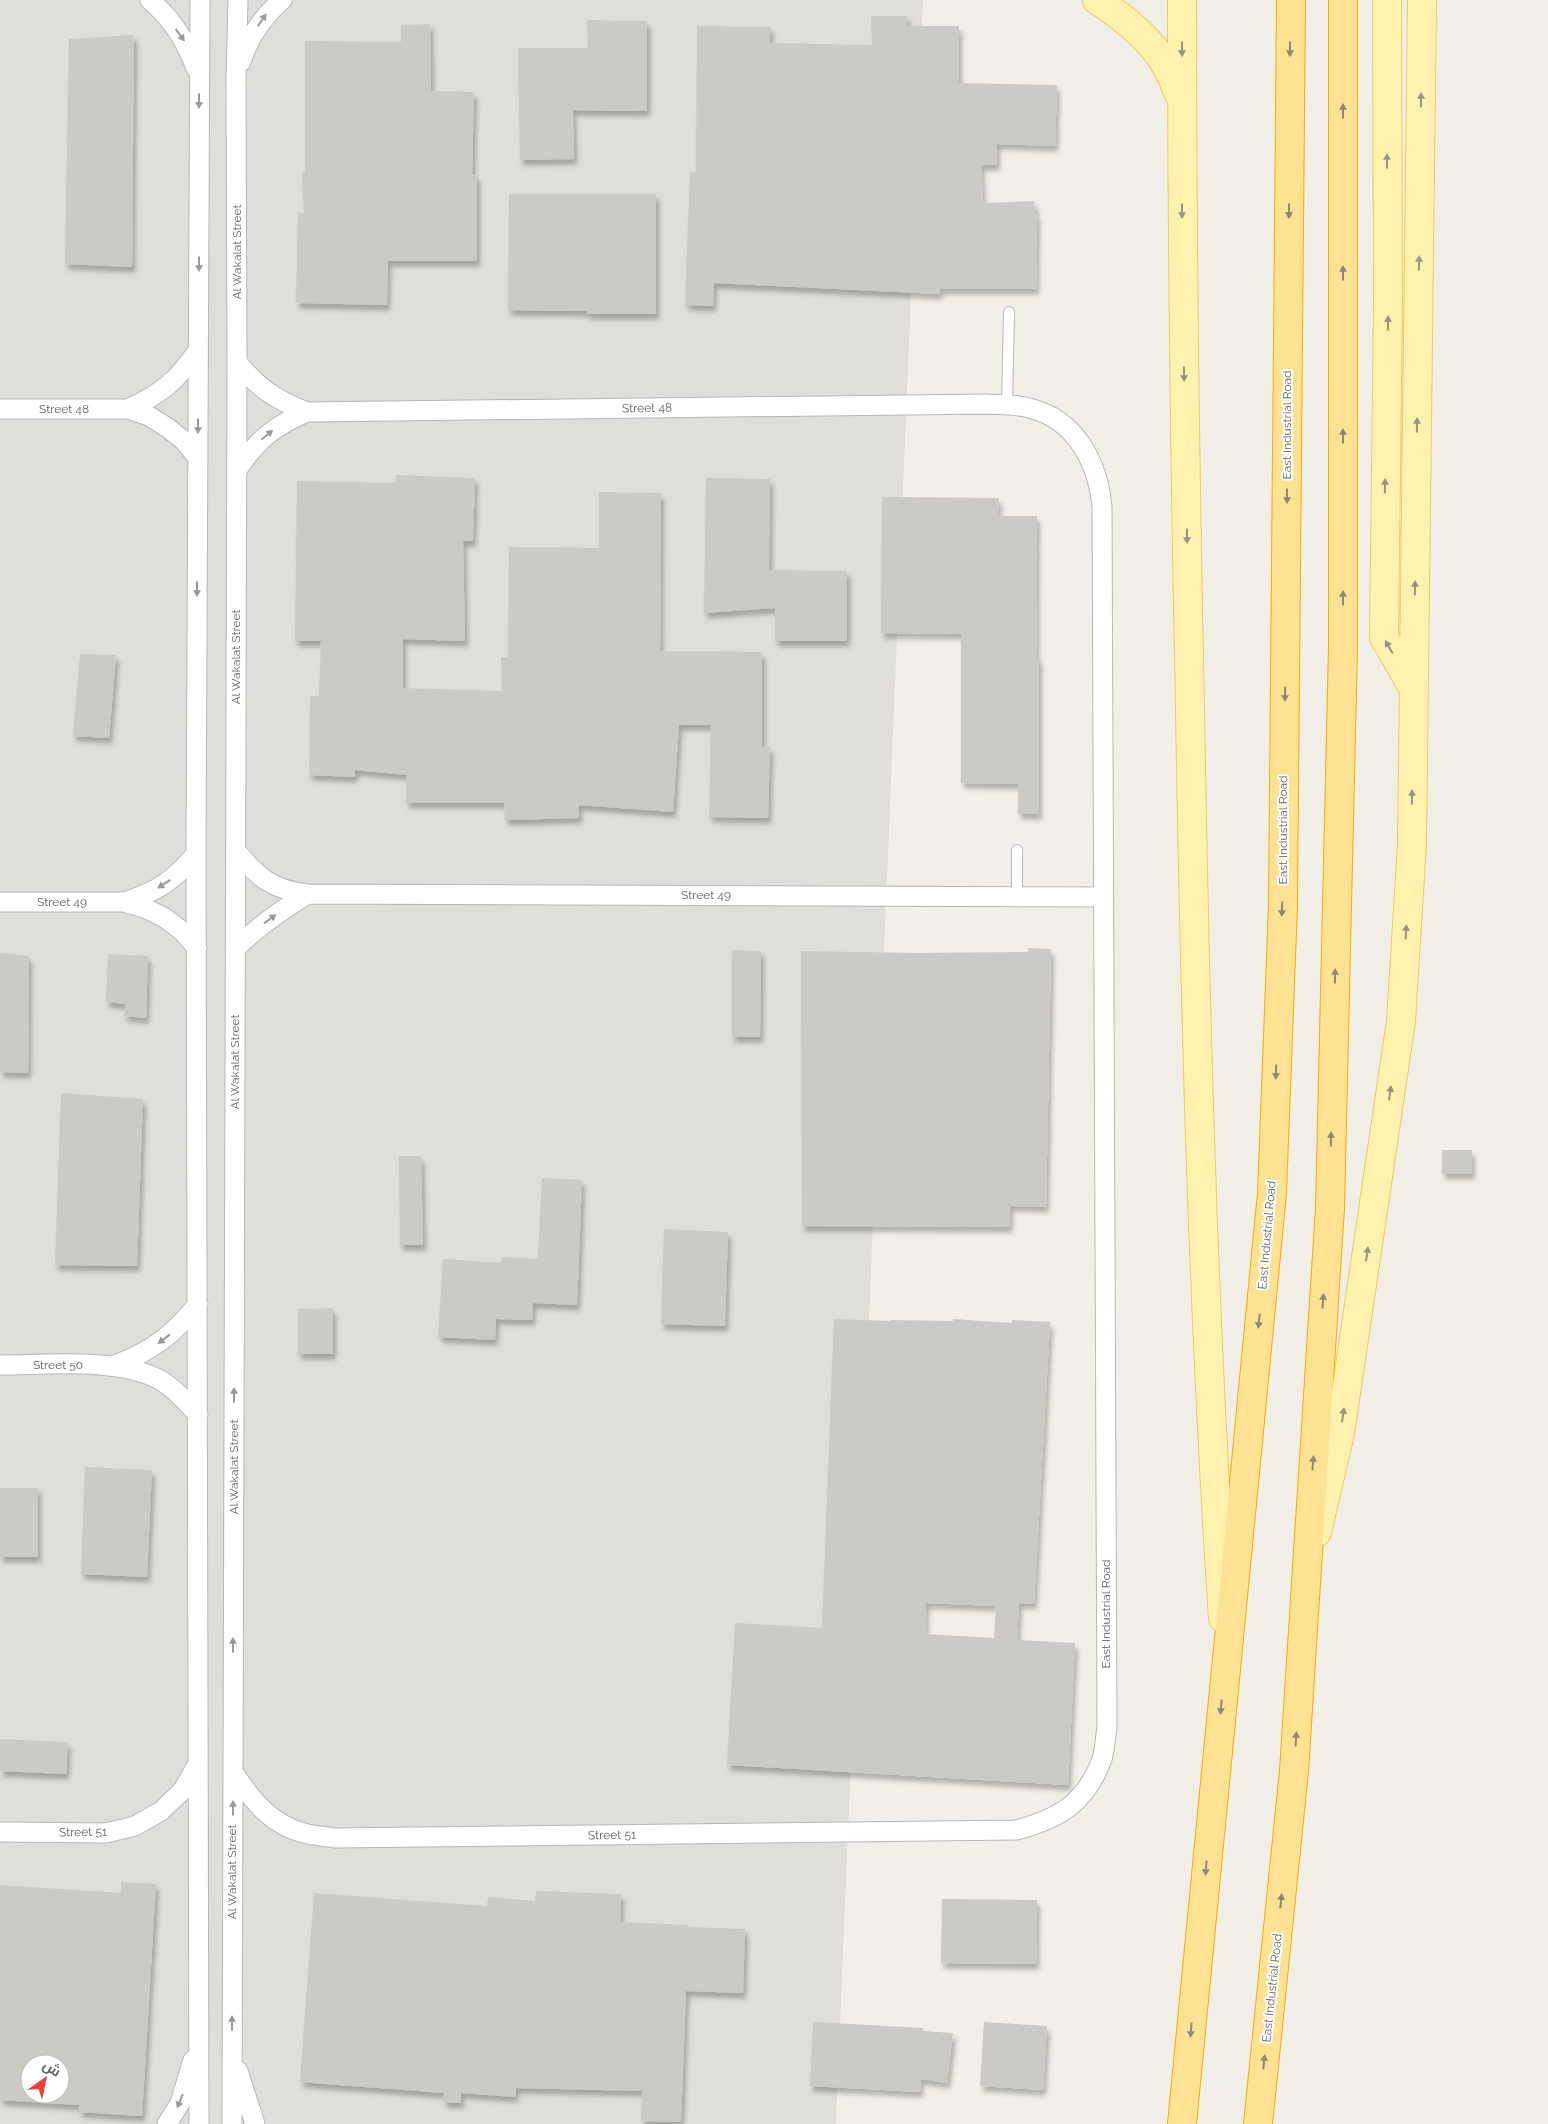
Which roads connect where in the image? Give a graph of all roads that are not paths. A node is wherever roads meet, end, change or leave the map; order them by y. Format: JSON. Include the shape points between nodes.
{"nodes":[{"id":1,"x":150,"y":0,"type":"edge"},
{"id":2,"x":200,"y":0,"type":"edge"},
{"id":3,"x":238,"y":0,"type":"edge"},
{"id":4,"x":282,"y":0,"type":"edge"},
{"id":5,"x":1097,"y":0,"type":"edge"},
{"id":6,"x":1182,"y":0,"type":"edge"},
{"id":7,"x":1291,"y":0,"type":"edge"},
{"id":8,"x":1343,"y":0,"type":"edge"},
{"id":9,"x":1387,"y":0,"type":"edge"},
{"id":10,"x":1422,"y":0,"type":"edge"},
{"id":11,"x":200,"y":76,"type":"junction"},
{"id":12,"x":236,"y":77,"type":"junction"},
{"id":13,"x":1182,"y":104,"type":"junction"},
{"id":14,"x":1009,"y":312,"type":"dead end"},
{"id":15,"x":198,"y":350,"type":"junction"},
{"id":16,"x":237,"y":362,"type":"junction"},
{"id":17,"x":986,"y":404,"type":"joint"},
{"id":18,"x":1007,"y":405,"type":"junction"},
{"id":19,"x":0,"y":409,"type":"edge"},
{"id":20,"x":128,"y":409,"type":"junction"},
{"id":21,"x":307,"y":412,"type":"junction"},
{"id":22,"x":198,"y":458,"type":"junction"},
{"id":23,"x":237,"y":470,"type":"junction"},
{"id":24,"x":1414,"y":689,"type":"junction"},
{"id":25,"x":1017,"y":850,"type":"dead end"},
{"id":26,"x":236,"y":851,"type":"junction"},
{"id":27,"x":196,"y":854,"type":"junction"},
{"id":28,"x":308,"y":894,"type":"junction"},
{"id":29,"x":1017,"y":895,"type":"junction"},
{"id":30,"x":1104,"y":897,"type":"junction"},
{"id":31,"x":0,"y":902,"type":"edge"},
{"id":32,"x":124,"y":902,"type":"junction"},
{"id":33,"x":197,"y":948,"type":"junction"},
{"id":34,"x":235,"y":949,"type":"junction"},
{"id":35,"x":198,"y":1304,"type":"junction"},
{"id":36,"x":0,"y":1365,"type":"edge"},
{"id":37,"x":115,"y":1365,"type":"junction"},
{"id":38,"x":198,"y":1415,"type":"junction"},
{"id":39,"x":1305,"y":1582,"type":"junction"},
{"id":40,"x":1226,"y":1658,"type":"junction"},
{"id":41,"x":198,"y":1764,"type":"junction"},
{"id":42,"x":233,"y":1772,"type":"junction"},
{"id":43,"x":1016,"y":1830,"type":"joint"},
{"id":44,"x":0,"y":1832,"type":"edge"},
{"id":45,"x":199,"y":2042,"type":"junction"},
{"id":46,"x":232,"y":2050,"type":"junction"},
{"id":47,"x":167,"y":2124,"type":"edge"},
{"id":48,"x":199,"y":2124,"type":"edge"},
{"id":49,"x":232,"y":2124,"type":"edge"},
{"id":50,"x":254,"y":2124,"type":"edge"},
{"id":51,"x":1182,"y":2124,"type":"edge"},
{"id":52,"x":1258,"y":2124,"type":"edge"}],
"edges":[{"from":1,"to":11,"type":"street","one_way":true,"via":[[165,13],[186,43]]},
{"from":2,"to":11,"type":"street"},
{"from":3,"to":12,"type":"street","name":"Al Wakalat Street"},
{"from":12,"to":4,"type":"street","one_way":true,"via":[[247,43],[267,13]]},
{"from":5,"to":13,"type":"main road","via":[[1126,19],[1160,55]]},
{"from":6,"to":13,"type":"main road","name":"East Industrial Road","one_way":true},
{"from":7,"to":40,"type":"highway","name":"East Industrial Road","one_way":true,"via":[[1283,905],[1272,1193]]},
{"from":39,"to":8,"type":"highway","name":"East Industrial Road","one_way":true,"via":[[1330,1208],[1342,647]]},
{"from":24,"to":9,"type":"main road","one_way":true,"via":[[1384,637]]},
{"from":24,"to":10,"type":"main road","name":"East Industrial Road","one_way":true},
{"from":11,"to":15,"type":"street","one_way":true},
{"from":12,"to":16,"type":"street","name":"Al Wakalat Street"},
{"from":13,"to":40,"type":"main road","name":"East Industrial Road","one_way":true,"via":[[1182,285],[1194,951],[1214,1470]]},
{"from":14,"to":18,"type":"lane"},
{"from":15,"to":20,"type":"street","name":"Street 48","via":[[169,386]]},
{"from":15,"to":22,"type":"street","one_way":true},
{"from":16,"to":21,"type":"street","name":"Street 48","via":[[268,393]]},
{"from":16,"to":23,"type":"street","name":"Al Wakalat Street"},
{"from":17,"to":18,"type":"street","name":"East Industrial Road"},
{"from":17,"to":21,"type":"street","name":"Street 48"},
{"from":18,"to":30,"type":"street","name":"East Industrial Road","via":[[1030,408],[1068,429],[1094,464],[1100,485]]},
{"from":19,"to":20,"type":"street","name":"Street 48"},
{"from":20,"to":22,"type":"street","name":"Street 48","via":[[168,428]]},
{"from":23,"to":21,"type":"street","name":"Street 48","one_way":true,"via":[[266,434]]},
{"from":22,"to":27,"type":"street","one_way":true},
{"from":23,"to":26,"type":"street","name":"Al Wakalat Street"},
{"from":39,"to":24,"type":"main road","name":"East Industrial Road","one_way":true,"via":[[1340,1433],[1401,1021],[1412,845]]},
{"from":25,"to":29,"type":"lane"},
{"from":26,"to":28,"type":"street","name":"Street 49","via":[[269,884],[288,892]]},
{"from":26,"to":34,"type":"street","name":"Al Wakalat Street"},
{"from":27,"to":32,"type":"street","name":"Street 49","one_way":true,"via":[[165,885]]},
{"from":27,"to":33,"type":"street"},
{"from":28,"to":29,"type":"street","name":"Street 49"},
{"from":34,"to":28,"type":"street","one_way":true,"via":[[251,932]]},
{"from":29,"to":30,"type":"street","name":"Street 49"},
{"from":30,"to":43,"type":"street","name":"East Industrial Road","via":[[1106,1728],[1102,1758],[1084,1792],[1070,1807],[1045,1822]]},
{"from":31,"to":32,"type":"street","name":"Street 49"},
{"from":32,"to":33,"type":"street","name":"Street 49","via":[[165,918]]},
{"from":33,"to":35,"type":"street"},
{"from":42,"to":34,"type":"street","name":"Al Wakalat Street","one_way":true},
{"from":35,"to":37,"type":"street","name":"Street 50","one_way":true,"via":[[182,1325],[162,1342],[140,1356]]},
{"from":35,"to":38,"type":"street"},
{"from":36,"to":37,"type":"street","name":"Street 50"},
{"from":37,"to":38,"type":"street","name":"Street 50","via":[[162,1381],[182,1396]]},
{"from":38,"to":41,"type":"street"},
{"from":52,"to":39,"type":"highway","name":"East Industrial Road","one_way":true,"via":[[1294,1771]]},
{"from":40,"to":51,"type":"highway","name":"East Industrial Road","one_way":true},
{"from":41,"to":44,"type":"street","name":"Street 51","via":[[183,1790],[161,1811],[135,1826],[106,1832]]},
{"from":41,"to":45,"type":"street"},
{"from":42,"to":43,"type":"street","name":"Street 51","via":[[250,1799],[274,1820],[304,1833],[335,1838]]},
{"from":46,"to":42,"type":"street","name":"Al Wakalat Street","one_way":true},
{"from":45,"to":47,"type":"street","one_way":true,"via":[[180,2103]]},
{"from":45,"to":48,"type":"street"},
{"from":46,"to":49,"type":"street","name":"Al Wakalat Street"},
{"from":46,"to":50,"type":"street"}]}
